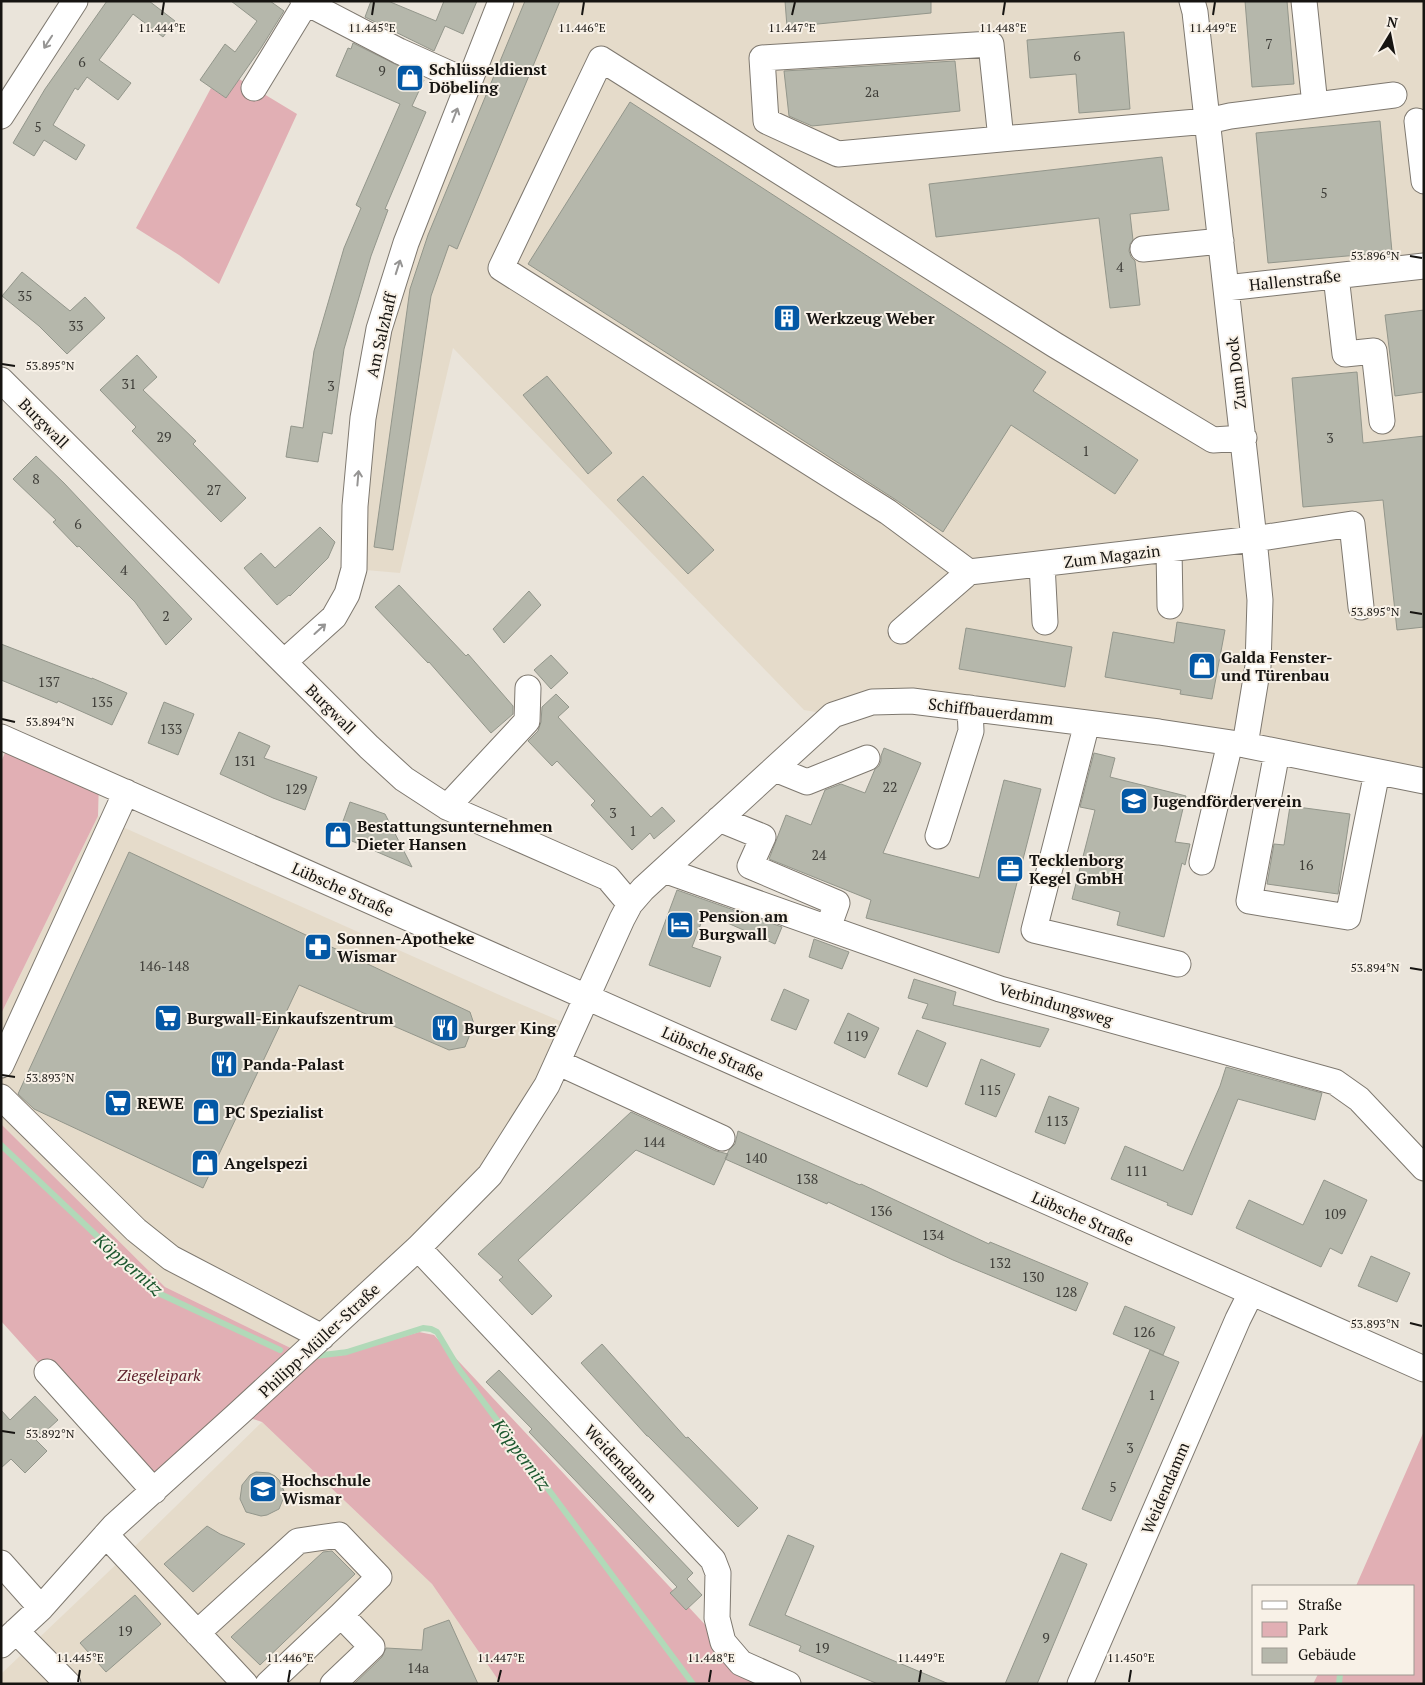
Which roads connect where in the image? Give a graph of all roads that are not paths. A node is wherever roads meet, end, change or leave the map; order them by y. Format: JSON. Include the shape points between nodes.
{"nodes":[{"id":1,"x":75,"y":1,"type":"edge"},
{"id":2,"x":501,"y":1,"type":"edge"},
{"id":3,"x":1192,"y":1,"type":"edge"},
{"id":4,"x":1304,"y":1,"type":"edge"},
{"id":5,"x":305,"y":2,"type":"edge"},
{"id":6,"x":468,"y":82,"type":"junction"},
{"id":7,"x":254,"y":88,"type":"dead end"},
{"id":8,"x":1394,"y":95,"type":"dead end"},
{"id":9,"x":1314,"y":105,"type":"junction"},
{"id":10,"x":1,"y":116,"type":"edge"},
{"id":11,"x":1208,"y":121,"type":"junction"},
{"id":12,"x":1417,"y":121,"type":"dead end"},
{"id":13,"x":1001,"y":138,"type":"junction"},
{"id":14,"x":1424,"y":181,"type":"edge"},
{"id":15,"x":1221,"y":241,"type":"junction"},
{"id":16,"x":1143,"y":249,"type":"dead end"},
{"id":17,"x":1424,"y":266,"type":"edge"},
{"id":18,"x":1336,"y":276,"type":"junction"},
{"id":19,"x":1226,"y":288,"type":"junction"},
{"id":20,"x":1,"y":380,"type":"edge"},
{"id":21,"x":1382,"y":421,"type":"dead end"},
{"id":22,"x":1244,"y":438,"type":"junction"},
{"id":23,"x":1254,"y":539,"type":"junction"},
{"id":24,"x":1169,"y":549,"type":"junction"},
{"id":25,"x":1042,"y":564,"type":"junction"},
{"id":26,"x":969,"y":572,"type":"junction"},
{"id":27,"x":1170,"y":606,"type":"dead end"},
{"id":28,"x":1361,"y":607,"type":"dead end"},
{"id":29,"x":1044,"y":622,"type":"dead end"},
{"id":30,"x":901,"y":631,"type":"dead end"},
{"id":31,"x":284,"y":662,"type":"junction"},
{"id":32,"x":528,"y":688,"type":"dead end"},
{"id":33,"x":970,"y":708,"type":"junction"},
{"id":34,"x":1087,"y":723,"type":"junction"},
{"id":35,"x":1,"y":737,"type":"edge"},
{"id":36,"x":1238,"y":744,"type":"junction"},
{"id":37,"x":1278,"y":752,"type":"junction"},
{"id":38,"x":867,"y":758,"type":"dead end"},
{"id":39,"x":775,"y":769,"type":"junction"},
{"id":40,"x":1377,"y":772,"type":"junction"},
{"id":41,"x":1424,"y":781,"type":"edge"},
{"id":42,"x":126,"y":792,"type":"junction"},
{"id":43,"x":447,"y":807,"type":"junction"},
{"id":44,"x":719,"y":819,"type":"junction"},
{"id":45,"x":938,"y":836,"type":"dead end"},
{"id":46,"x":1202,"y":862,"type":"dead end"},
{"id":47,"x":664,"y":870,"type":"junction"},
{"id":48,"x":630,"y":904,"type":"junction"},
{"id":49,"x":828,"y":928,"type":"junction"},
{"id":50,"x":1178,"y":964,"type":"dead end"},
{"id":51,"x":586,"y":997,"type":"junction"},
{"id":52,"x":558,"y":1062,"type":"junction"},
{"id":53,"x":1,"y":1065,"type":"edge"},
{"id":54,"x":1,"y":1097,"type":"edge"},
{"id":55,"x":722,"y":1138,"type":"dead end"},
{"id":56,"x":1424,"y":1168,"type":"edge"},
{"id":57,"x":418,"y":1248,"type":"junction"},
{"id":58,"x":1251,"y":1293,"type":"junction"},
{"id":59,"x":322,"y":1337,"type":"junction"},
{"id":60,"x":1424,"y":1369,"type":"edge"},
{"id":61,"x":47,"y":1372,"type":"dead end"},
{"id":62,"x":154,"y":1491,"type":"junction"},
{"id":63,"x":106,"y":1535,"type":"junction"},
{"id":64,"x":1,"y":1563,"type":"edge"},
{"id":65,"x":41,"y":1608,"type":"junction"},
{"id":66,"x":341,"y":1615,"type":"junction"},
{"id":67,"x":197,"y":1632,"type":"junction"},
{"id":68,"x":9,"y":1638,"type":"edge"},
{"id":69,"x":68,"y":1684,"type":"edge"},
{"id":70,"x":245,"y":1684,"type":"edge"},
{"id":71,"x":268,"y":1684,"type":"edge"},
{"id":72,"x":333,"y":1684,"type":"edge"},
{"id":73,"x":788,"y":1684,"type":"edge"},
{"id":74,"x":1080,"y":1684,"type":"edge"}],
"edges":[{"from":1,"to":10,"type":"street","one_way":true},
{"from":2,"to":6,"type":"street","name":"Am Salzhaff"},
{"from":3,"to":11,"type":"street","name":"Zum Dock"},
{"from":4,"to":9,"type":"street"},
{"from":5,"to":6,"type":"street","via":[[399,51]]},
{"from":5,"to":7,"type":"street"},
{"from":31,"to":6,"type":"street","name":"Am Salzhaff","one_way":true,"via":[[334,617],[347,594],[354,569],[355,506],[363,418],[379,329],[406,243]]},
{"from":8,"to":9,"type":"street"},
{"from":9,"to":11,"type":"street"},
{"from":11,"to":13,"type":"street"},
{"from":11,"to":15,"type":"street","name":"Zum Dock"},
{"from":12,"to":14,"type":"street"},
{"from":13,"to":13,"type":"street","via":[[838,154],[766,121],[762,58],[991,44]]},
{"from":15,"to":16,"type":"street"},
{"from":15,"to":19,"type":"street","name":"Zum Dock"},
{"from":17,"to":18,"type":"street","name":"Hallenstraße"},
{"from":18,"to":19,"type":"street","name":"Hallenstraße"},
{"from":18,"to":21,"type":"street","via":[[1345,354],[1374,351]]},
{"from":19,"to":22,"type":"street","name":"Zum Dock"},
{"from":20,"to":31,"type":"street","name":"Burgwall"},
{"from":22,"to":23,"type":"street","name":"Zum Dock"},
{"from":22,"to":26,"type":"street","via":[[1214,440],[601,59],[501,268],[888,512]]},
{"from":23,"to":24,"type":"street","name":"Zum Magazin"},
{"from":23,"to":28,"type":"street","name":"Zum Magazin","via":[[1352,524]]},
{"from":23,"to":36,"type":"street","name":"Zum Dock","via":[[1260,600],[1258,666]]},
{"from":24,"to":25,"type":"street","name":"Zum Magazin"},
{"from":24,"to":27,"type":"street"},
{"from":25,"to":26,"type":"street","name":"Zum Magazin"},
{"from":25,"to":29,"type":"street"},
{"from":26,"to":30,"type":"street"},
{"from":31,"to":43,"type":"street","name":"Burgwall","via":[[404,779]]},
{"from":32,"to":43,"type":"street","via":[[527,722]]},
{"from":33,"to":34,"type":"street","name":"Schiffbauerdamm"},
{"from":33,"to":39,"type":"street","name":"Schiffbauerdamm","via":[[912,701],[872,702],[833,715]]},
{"from":33,"to":45,"type":"street","via":[[971,731]]},
{"from":34,"to":36,"type":"street","name":"Schiffbauerdamm"},
{"from":34,"to":50,"type":"street","via":[[1034,930]]},
{"from":35,"to":42,"type":"street","name":"Lübsche Straße"},
{"from":36,"to":37,"type":"street","name":"Schiffbauerdamm"},
{"from":36,"to":46,"type":"street","name":"Zum Dock"},
{"from":37,"to":40,"type":"street","name":"Schiffbauerdamm"},
{"from":37,"to":40,"type":"street","via":[[1249,902],[1348,917]]},
{"from":38,"to":39,"type":"street","via":[[807,782]]},
{"from":39,"to":44,"type":"street","name":"Schiffbauerdamm"},
{"from":40,"to":41,"type":"street","name":"Schiffbauerdamm"},
{"from":42,"to":51,"type":"street","name":"Lübsche Straße"},
{"from":42,"to":53,"type":"street"},
{"from":43,"to":48,"type":"street","name":"Burgwall","via":[[608,878]]},
{"from":44,"to":47,"type":"street","name":"Schiffbauerdamm"},
{"from":44,"to":49,"type":"street","via":[[763,837],[750,866],[837,903]]},
{"from":47,"to":48,"type":"street","name":"Schiffbauerdamm"},
{"from":47,"to":49,"type":"street","name":"Verbindungsweg"},
{"from":48,"to":51,"type":"street"},
{"from":49,"to":56,"type":"street","name":"Verbindungsweg","via":[[1000,989],[1335,1082],[1359,1100]]},
{"from":51,"to":52,"type":"street","name":"Philipp-Müller-Straße"},
{"from":51,"to":58,"type":"street","name":"Lübsche Straße"},
{"from":52,"to":55,"type":"street"},
{"from":52,"to":57,"type":"street","name":"Philipp-Müller-Straße","via":[[490,1175]]},
{"from":54,"to":59,"type":"street","via":[[156,1247],[171,1258]]},
{"from":57,"to":59,"type":"street","name":"Philipp-Müller-Straße"},
{"from":57,"to":73,"type":"street","name":"Weidendamm","via":[[713,1560],[718,1573],[717,1618],[722,1642],[742,1663]]},
{"from":58,"to":60,"type":"street","name":"Lübsche Straße"},
{"from":58,"to":74,"type":"street","name":"Weidendamm","via":[[1229,1366],[1161,1524]]},
{"from":59,"to":62,"type":"street","name":"Philipp-Müller-Straße"},
{"from":61,"to":62,"type":"street"},
{"from":62,"to":63,"type":"street","name":"Philipp-Müller-Straße"},
{"from":63,"to":65,"type":"street","name":"Philipp-Müller-Straße"},
{"from":63,"to":67,"type":"street"},
{"from":64,"to":65,"type":"street"},
{"from":65,"to":68,"type":"street","name":"Philipp-Müller-Straße"},
{"from":66,"to":67,"type":"street","via":[[379,1577],[340,1535],[298,1542]]},
{"from":66,"to":71,"type":"street"},
{"from":66,"to":72,"type":"street","via":[[372,1647]]},
{"from":67,"to":70,"type":"street"},
{"from":68,"to":69,"type":"street"}]}
